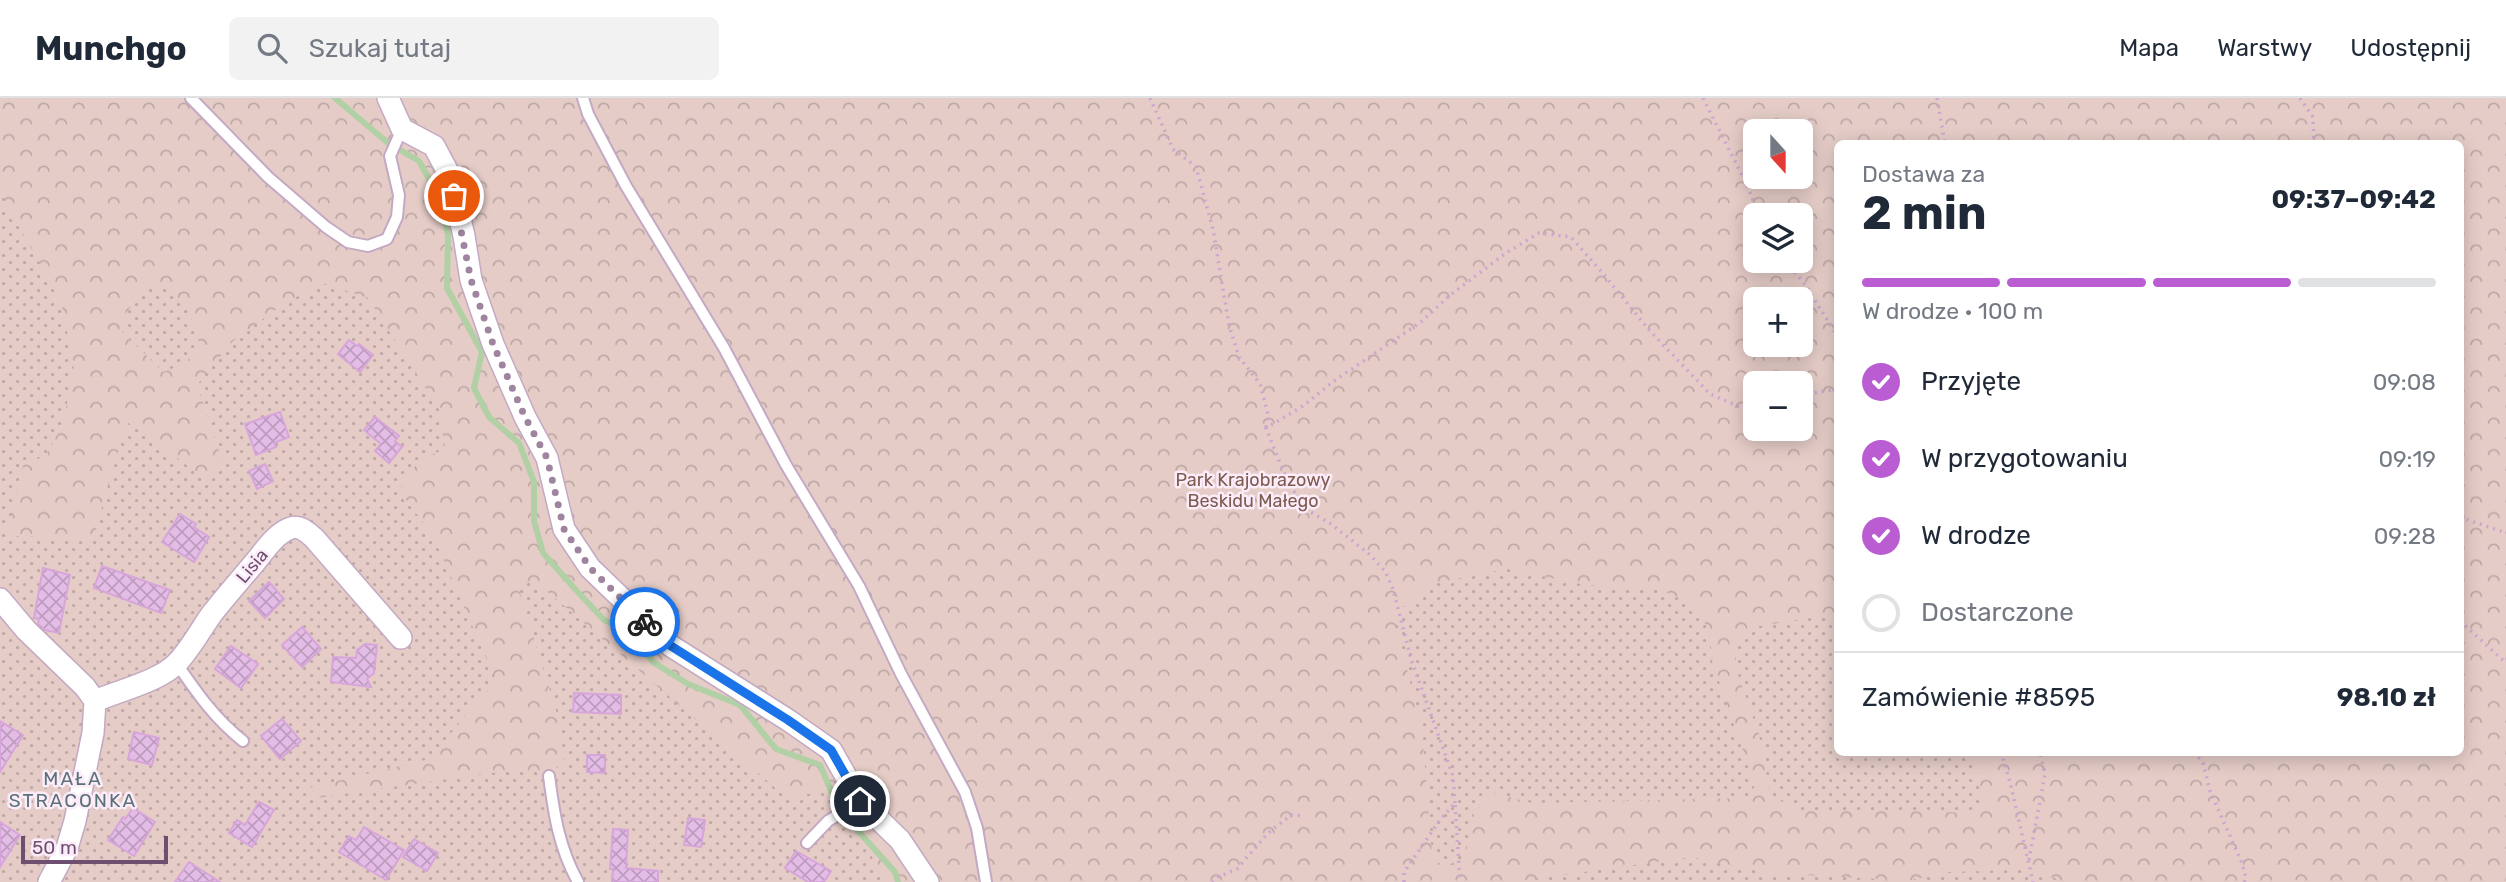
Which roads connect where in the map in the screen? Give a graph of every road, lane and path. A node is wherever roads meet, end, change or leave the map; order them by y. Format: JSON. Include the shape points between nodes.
{"nodes":[{"id":1,"x":191,"y":98,"type":"edge"},
{"id":2,"x":388,"y":98,"type":"edge"},
{"id":3,"x":583,"y":98,"type":"edge"},
{"id":4,"x":1150,"y":98,"type":"edge"},
{"id":5,"x":1703,"y":98,"type":"edge"},
{"id":6,"x":1937,"y":98,"type":"edge"},
{"id":7,"x":2300,"y":98,"type":"edge"},
{"id":8,"x":400,"y":135,"type":"junction"},
{"id":9,"x":1944,"y":140,"type":"edge"},
{"id":10,"x":2314,"y":140,"type":"edge"},
{"id":11,"x":1754,"y":203,"type":"edge"},
{"id":12,"x":1796,"y":273,"type":"edge"},
{"id":13,"x":1834,"y":331,"type":"edge"},
{"id":14,"x":1834,"y":390,"type":"edge"},
{"id":15,"x":1813,"y":393,"type":"edge"},
{"id":16,"x":1743,"y":406,"type":"edge"},
{"id":17,"x":1266,"y":428,"type":"junction"},
{"id":18,"x":2464,"y":518,"type":"edge"},
{"id":19,"x":2506,"y":533,"type":"edge"},
{"id":20,"x":0,"y":599,"type":"edge"},
{"id":21,"x":2464,"y":625,"type":"edge"},
{"id":22,"x":401,"y":638,"type":"dead end"},
{"id":23,"x":2506,"y":663,"type":"edge"},
{"id":24,"x":177,"y":664,"type":"junction"},
{"id":25,"x":95,"y":701,"type":"junction"},
{"id":26,"x":243,"y":741,"type":"dead end"},
{"id":27,"x":2002,"y":756,"type":"edge"},
{"id":28,"x":2041,"y":756,"type":"edge"},
{"id":29,"x":2197,"y":756,"type":"edge"},
{"id":30,"x":549,"y":776,"type":"dead end"},
{"id":31,"x":860,"y":801,"type":"junction"},
{"id":32,"x":1455,"y":803,"type":"junction"},
{"id":33,"x":1305,"y":816,"type":"dead end"},
{"id":34,"x":807,"y":843,"type":"dead end"},
{"id":35,"x":2029,"y":862,"type":"junction"},
{"id":36,"x":49,"y":882,"type":"edge"},
{"id":37,"x":578,"y":882,"type":"edge"},
{"id":38,"x":928,"y":882,"type":"edge"},
{"id":39,"x":986,"y":882,"type":"edge"},
{"id":40,"x":1212,"y":882,"type":"edge"},
{"id":41,"x":1404,"y":882,"type":"edge"},
{"id":42,"x":1460,"y":882,"type":"edge"},
{"id":43,"x":2033,"y":882,"type":"edge"},
{"id":44,"x":2245,"y":882,"type":"edge"}],
"edges":[{"from":1,"to":8,"type":"lane","via":[[268,177],[326,227],[348,242],[368,246],[387,239],[397,217],[399,195],[390,156]]},
{"from":2,"to":8,"type":"street"},
{"from":3,"to":39,"type":"lane","via":[[626,186],[859,586],[965,792],[977,828]]},
{"from":4,"to":17,"type":"path","via":[[1173,149],[1196,167],[1216,243],[1229,325],[1239,357],[1260,384],[1268,414]]},
{"from":5,"to":11,"type":"path"},
{"from":6,"to":9,"type":"path"},
{"from":7,"to":10,"type":"path","via":[[2313,117]]},
{"from":8,"to":31,"type":"street","via":[[434,146],[450,176],[471,280],[493,344],[547,458],[564,529],[590,568],[671,646],[831,750]]},
{"from":12,"to":13,"type":"path"},
{"from":14,"to":15,"type":"path"},
{"from":16,"to":17,"type":"path","via":[[1710,394],[1571,237],[1539,233],[1506,253],[1421,322]]},
{"from":17,"to":32,"type":"path","via":[[1287,481],[1307,510],[1331,524],[1385,571],[1453,776]]},
{"from":18,"to":19,"type":"path"},
{"from":20,"to":25,"type":"street"},
{"from":21,"to":23,"type":"path"},
{"from":22,"to":24,"type":"street","name":"Lisia","via":[[314,538],[295,527],[281,534],[260,556]]},
{"from":24,"to":25,"type":"street","name":"Lisia","via":[[147,682]]},
{"from":24,"to":26,"type":"lane","via":[[207,708]]},
{"from":25,"to":36,"type":"street","via":[[75,821]]},
{"from":27,"to":35,"type":"path"},
{"from":28,"to":35,"type":"path","via":[[2045,774]]},
{"from":29,"to":44,"type":"path","via":[[2242,863]]},
{"from":30,"to":37,"type":"lane","via":[[556,829]]},
{"from":31,"to":34,"type":"lane","via":[[828,821]]},
{"from":31,"to":38,"type":"street","via":[[900,840]]},
{"from":32,"to":41,"type":"path","via":[[1404,872]]},
{"from":32,"to":42,"type":"path"},
{"from":33,"to":40,"type":"path","via":[[1291,815],[1268,833],[1237,869]]},
{"from":35,"to":43,"type":"path"}]}
